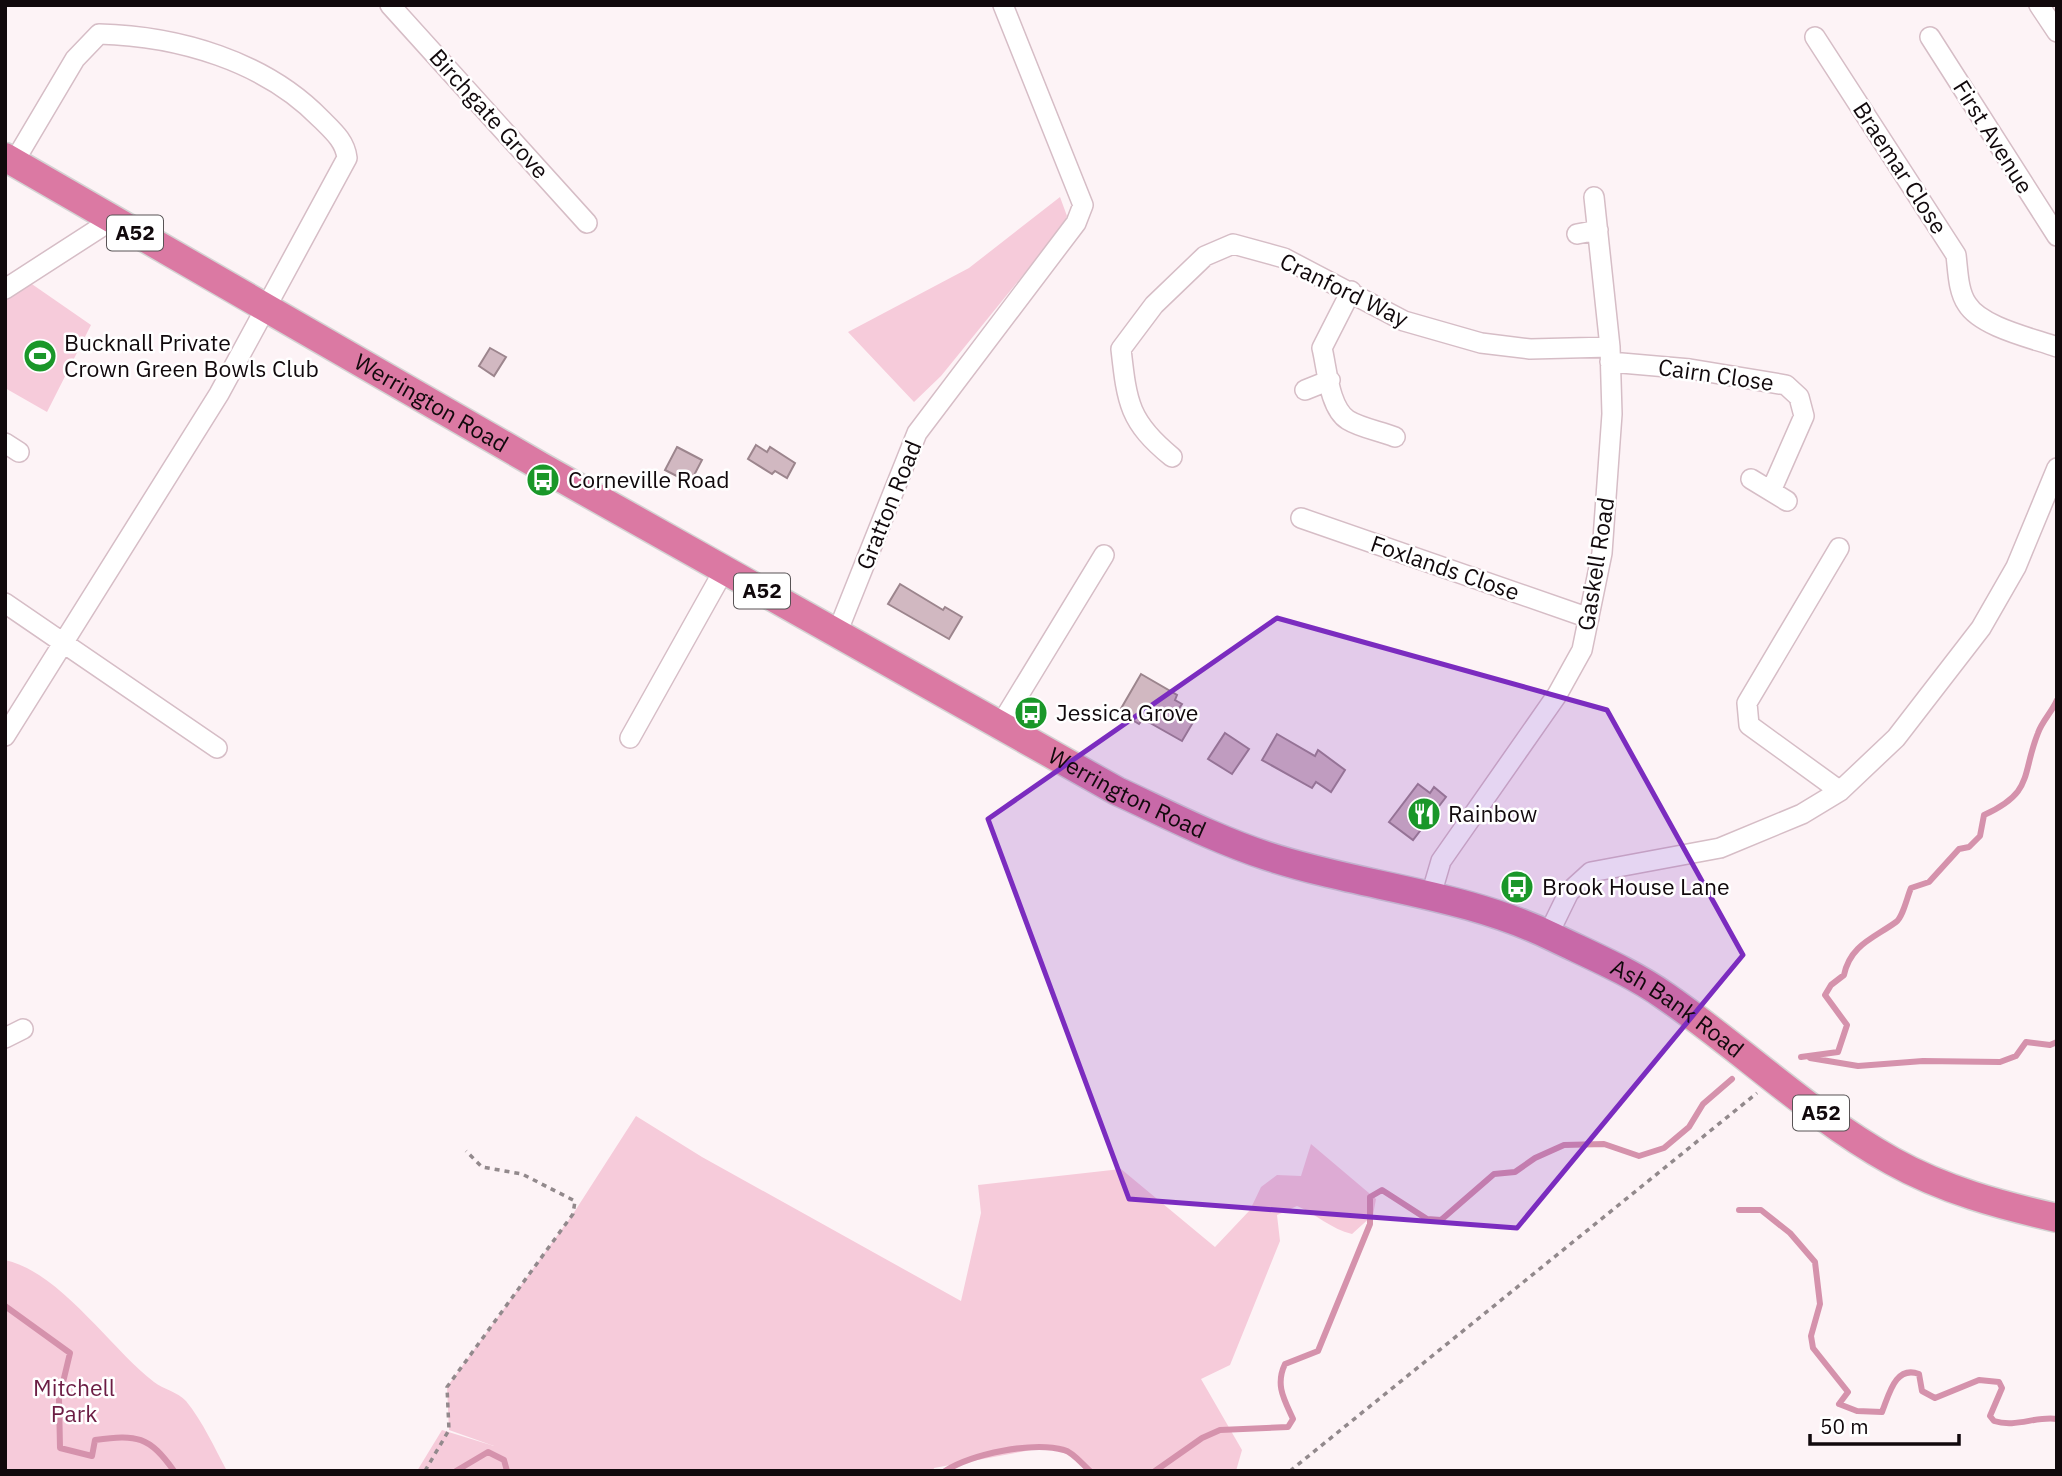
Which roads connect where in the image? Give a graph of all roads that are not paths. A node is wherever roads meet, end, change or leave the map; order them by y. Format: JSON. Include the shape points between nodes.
{"nodes":[{"id":1,"x":390,"y":5,"type":"edge"},
{"id":2,"x":1003,"y":5,"type":"edge"},
{"id":3,"x":2039,"y":5,"type":"edge"},
{"id":4,"x":2057,"y":32,"type":"edge"},
{"id":5,"x":1815,"y":37,"type":"dead end"},
{"id":6,"x":1930,"y":37,"type":"dead end"},
{"id":7,"x":10,"y":160,"type":"edge"},
{"id":8,"x":1594,"y":197,"type":"dead end"},
{"id":9,"x":112,"y":220,"type":"junction"},
{"id":10,"x":587,"y":223,"type":"dead end"},
{"id":11,"x":1598,"y":230,"type":"junction"},
{"id":12,"x":1577,"y":234,"type":"dead end"},
{"id":13,"x":2057,"y":236,"type":"edge"},
{"id":14,"x":5,"y":289,"type":"edge"},
{"id":15,"x":1351,"y":291,"type":"junction"},
{"id":16,"x":265,"y":307,"type":"junction"},
{"id":17,"x":2057,"y":347,"type":"edge"},
{"id":18,"x":1610,"y":355,"type":"junction"},
{"id":19,"x":1330,"y":380,"type":"junction"},
{"id":20,"x":1305,"y":390,"type":"dead end"},
{"id":21,"x":1395,"y":437,"type":"dead end"},
{"id":22,"x":1172,"y":457,"type":"dead end"},
{"id":23,"x":2057,"y":468,"type":"edge"},
{"id":24,"x":1751,"y":479,"type":"dead end"},
{"id":25,"x":1301,"y":518,"type":"dead end"},
{"id":26,"x":1839,"y":548,"type":"dead end"},
{"id":27,"x":1104,"y":555,"type":"dead end"},
{"id":28,"x":724,"y":570,"type":"junction"},
{"id":29,"x":5,"y":603,"type":"edge"},
{"id":30,"x":1589,"y":618,"type":"junction"},
{"id":31,"x":837,"y":633,"type":"junction"},
{"id":32,"x":65,"y":642,"type":"junction"},
{"id":33,"x":1001,"y":724,"type":"junction"},
{"id":34,"x":5,"y":736,"type":"edge"},
{"id":35,"x":630,"y":738,"type":"dead end"},
{"id":36,"x":217,"y":748,"type":"dead end"},
{"id":37,"x":1840,"y":791,"type":"junction"},
{"id":38,"x":1268,"y":857,"type":"joint"},
{"id":39,"x":1431,"y":895,"type":"junction"},
{"id":40,"x":1548,"y":935,"type":"junction"},
{"id":41,"x":23,"y":1029,"type":"dead end"},
{"id":42,"x":5,"y":1038,"type":"edge"},
{"id":43,"x":2057,"y":1218,"type":"edge"}],
"edges":[{"from":1,"to":10,"type":"street","name":"Birchgate Grove"},
{"from":2,"to":31,"type":"street","name":"Gratton Road","via":[[1083,205],[1076,223],[918,433]]},
{"from":3,"to":4,"type":"street"},
{"from":5,"to":17,"type":"street","name":"Braemar Close","via":[[1956,255],[1967,305],[1983,320]]},
{"from":6,"to":13,"type":"street","name":"First Avenue"},
{"from":7,"to":9,"type":"highway","name":"Werrington Road","number":"A52"},
{"from":7,"to":16,"type":"street","via":[[75,59],[99,34],[160,39],[220,56],[270,79],[327,124],[346,147],[347,158]]},
{"from":8,"to":11,"type":"street","name":"Gaskell Road"},
{"from":9,"to":14,"type":"street"},
{"from":9,"to":16,"type":"highway","name":"Werrington Road","number":"A52"},
{"from":11,"to":12,"type":"street"},
{"from":11,"to":18,"type":"street","name":"Gaskell Road"},
{"from":15,"to":18,"type":"street","name":"Cranford Way","via":[[1404,321],[1481,343]]},
{"from":15,"to":19,"type":"street","via":[[1322,348]]},
{"from":15,"to":22,"type":"street","name":"Cranford Way","via":[[1284,258],[1233,244],[1205,256],[1154,305],[1121,349],[1132,414],[1151,440]]},
{"from":16,"to":28,"type":"highway","name":"Werrington Road","number":"A52"},
{"from":16,"to":32,"type":"street","via":[[219,394]]},
{"from":18,"to":24,"type":"street","name":"Cairn Close","via":[[1786,385],[1799,397],[1804,416],[1779,496]]},
{"from":18,"to":30,"type":"street","name":"Gaskell Road","via":[[1612,414],[1604,531]]},
{"from":19,"to":20,"type":"street"},
{"from":19,"to":21,"type":"street","via":[[1339,411],[1348,419]]},
{"from":23,"to":37,"type":"street","via":[[2016,567],[1981,628],[1896,738]]},
{"from":25,"to":30,"type":"street","name":"Foxlands Close"},
{"from":26,"to":37,"type":"street","via":[[1747,703],[1749,725]]},
{"from":27,"to":33,"type":"street"},
{"from":28,"to":31,"type":"highway","name":"Werrington Road","number":"A52"},
{"from":28,"to":35,"type":"street"},
{"from":29,"to":32,"type":"street"},
{"from":30,"to":39,"type":"street","name":"Gaskell Road","via":[[1582,650],[1557,695],[1441,861]]},
{"from":31,"to":33,"type":"highway","name":"Werrington Road","number":"A52"},
{"from":32,"to":34,"type":"street"},
{"from":32,"to":36,"type":"street"},
{"from":33,"to":38,"type":"highway","name":"Werrington Road","number":"A52","via":[[1117,791]]},
{"from":37,"to":40,"type":"street","via":[[1802,814],[1720,848],[1591,872],[1569,892]]},
{"from":38,"to":39,"type":"highway","name":"Ash Bank Road","number":"A52"},
{"from":39,"to":40,"type":"highway","name":"Ash Bank Road","number":"A52"},
{"from":40,"to":43,"type":"highway","name":"Ash Bank Road","number":"A52","via":[[1663,995],[1891,1161],[1988,1202]]},
{"from":41,"to":42,"type":"street"}]}
